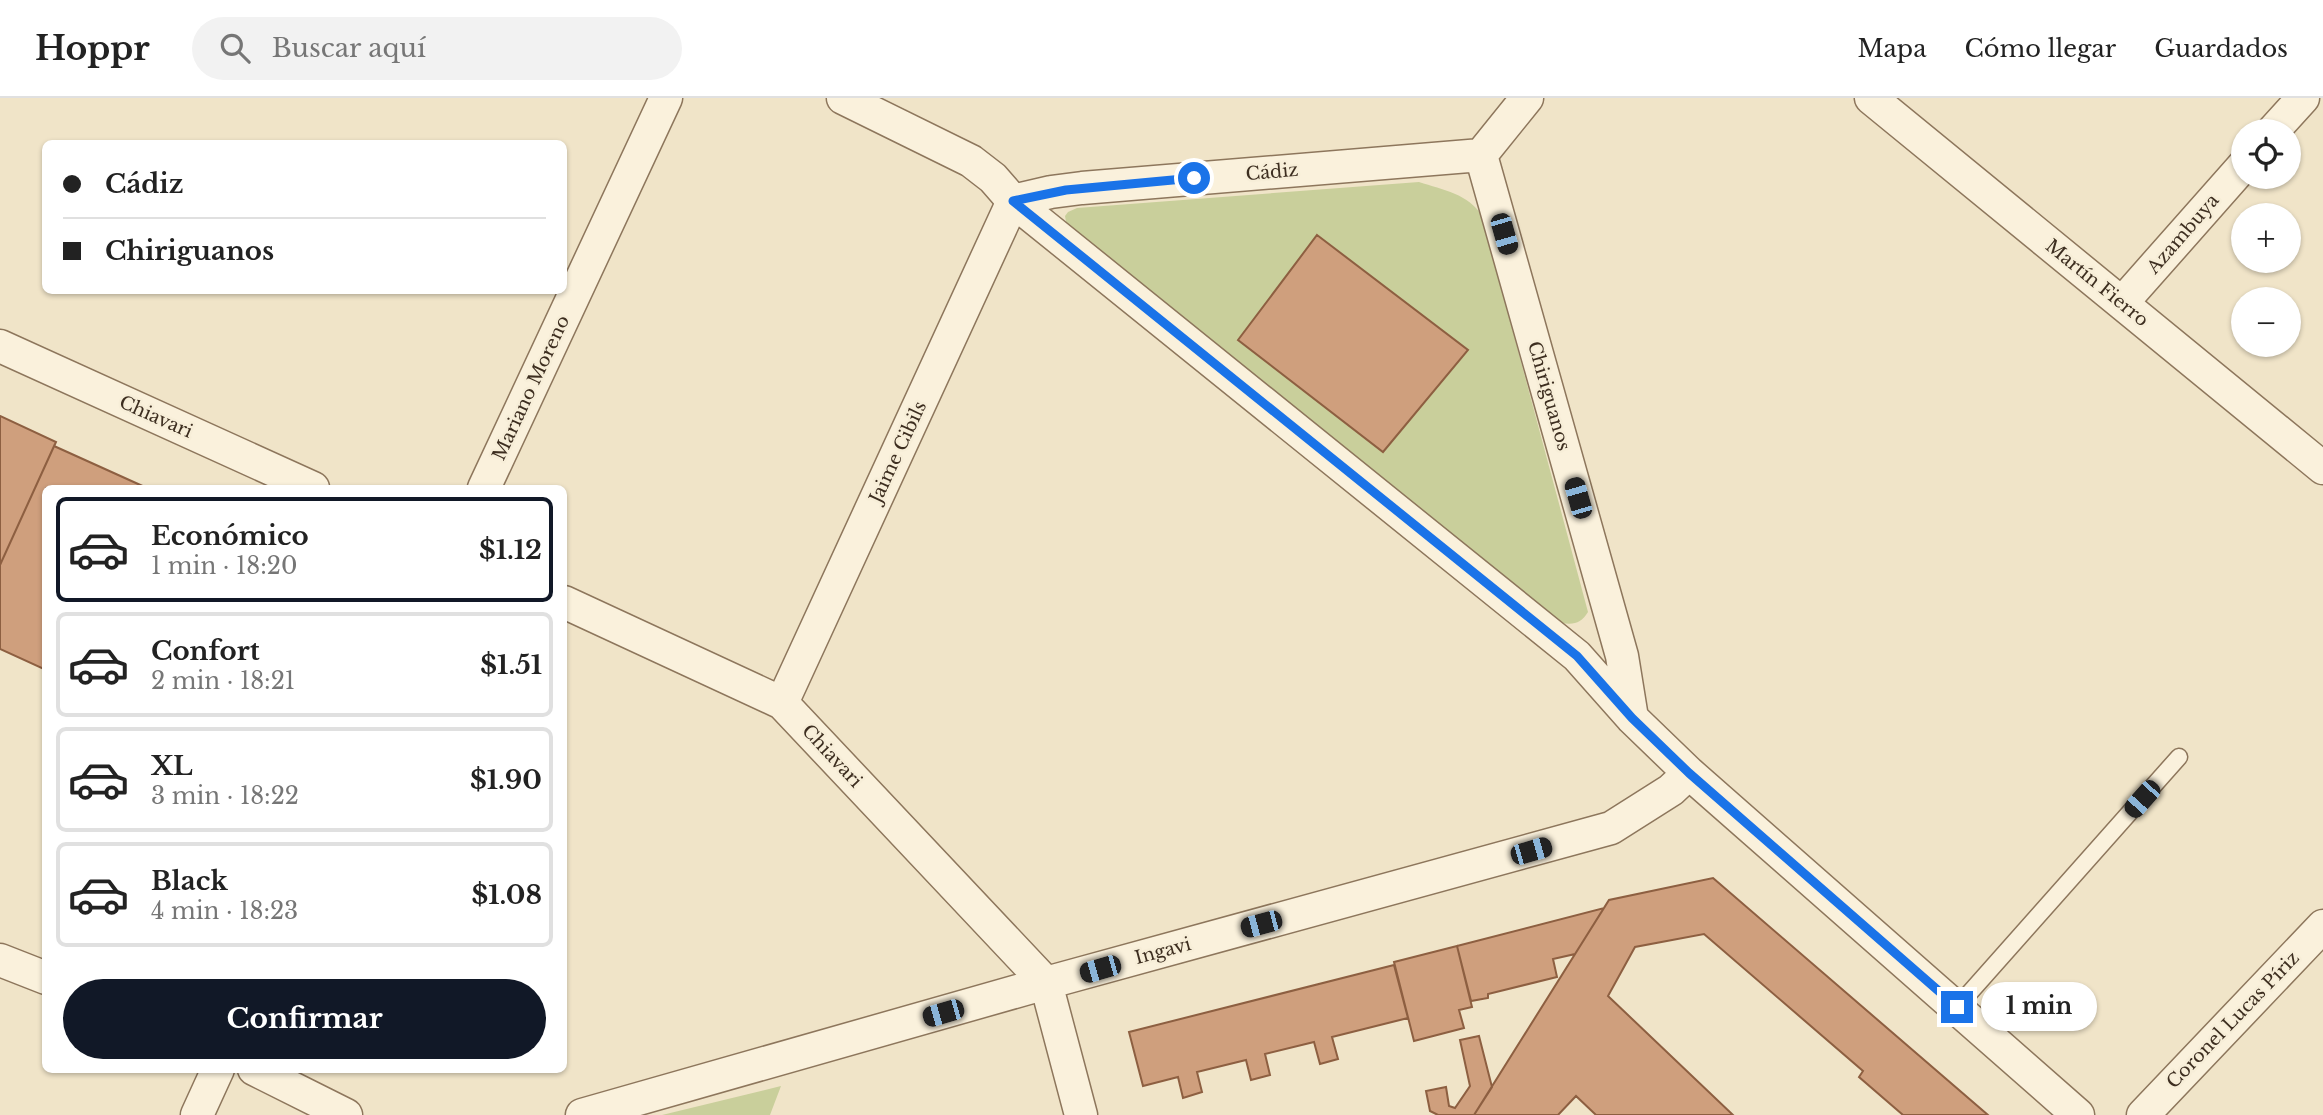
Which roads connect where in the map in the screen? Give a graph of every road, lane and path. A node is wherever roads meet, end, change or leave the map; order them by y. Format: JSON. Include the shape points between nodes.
{"nodes":[{"id":1,"x":666,"y":98,"type":"edge"},
{"id":2,"x":843,"y":98,"type":"edge"},
{"id":3,"x":1527,"y":98,"type":"edge"},
{"id":4,"x":1871,"y":98,"type":"edge"},
{"id":5,"x":2303,"y":98,"type":"edge"},
{"id":6,"x":2284,"y":119,"type":"edge"},
{"id":7,"x":1481,"y":155,"type":"junction"},
{"id":8,"x":2231,"y":180,"type":"edge"},
{"id":9,"x":1013,"y":201,"type":"junction"},
{"id":10,"x":2122,"y":303,"type":"junction"},
{"id":11,"x":0,"y":346,"type":"edge"},
{"id":12,"x":2323,"y":468,"type":"edge"},
{"id":13,"x":306,"y":485,"type":"edge"},
{"id":14,"x":485,"y":485,"type":"edge"},
{"id":15,"x":567,"y":604,"type":"edge"},
{"id":16,"x":782,"y":702,"type":"junction"},
{"id":17,"x":1632,"y":718,"type":"junction"},
{"id":18,"x":2179,"y":757,"type":"dead end"},
{"id":19,"x":1689,"y":773,"type":"junction"},
{"id":20,"x":2323,"y":926,"type":"edge"},
{"id":21,"x":0,"y":960,"type":"edge"},
{"id":22,"x":42,"y":976,"type":"edge"},
{"id":23,"x":1046,"y":984,"type":"junction"},
{"id":24,"x":1957,"y":1007,"type":"junction"},
{"id":25,"x":216,"y":1073,"type":"edge"},
{"id":26,"x":262,"y":1073,"type":"edge"},
{"id":27,"x":197,"y":1115,"type":"edge"},
{"id":28,"x":346,"y":1115,"type":"edge"},
{"id":29,"x":582,"y":1115,"type":"edge"},
{"id":30,"x":1081,"y":1115,"type":"edge"},
{"id":31,"x":2078,"y":1115,"type":"edge"},
{"id":32,"x":2143,"y":1115,"type":"edge"}],
"edges":[{"from":1,"to":14,"type":"street","name":"Mariano Moreno"},
{"from":2,"to":9,"type":"street","via":[[971,161]]},
{"from":3,"to":7,"type":"street"},
{"from":4,"to":10,"type":"street","name":"Martín Fierro"},
{"from":5,"to":6,"type":"street"},
{"from":7,"to":9,"type":"street","name":"Cádiz","via":[[1082,188]]},
{"from":7,"to":17,"type":"street","name":"Chiriguanos","via":[[1622,656]]},
{"from":8,"to":10,"type":"street","name":"Azambuya"},
{"from":9,"to":16,"type":"street","name":"Jaime Cibils"},
{"from":9,"to":17,"type":"street","via":[[1577,656]]},
{"from":10,"to":12,"type":"street","name":"Martín Fierro"},
{"from":11,"to":13,"type":"street","name":"Chiavari"},
{"from":15,"to":16,"type":"street","name":"Chiavari"},
{"from":16,"to":23,"type":"street","name":"Chiavari"},
{"from":17,"to":19,"type":"street"},
{"from":18,"to":24,"type":"lane"},
{"from":19,"to":23,"type":"street","name":"Ingavi","via":[[1671,790],[1611,828]]},
{"from":19,"to":24,"type":"street"},
{"from":20,"to":32,"type":"street","name":"Coronel Lucas Píriz"},
{"from":21,"to":22,"type":"street"},
{"from":23,"to":29,"type":"street","name":"Ingavi"},
{"from":23,"to":30,"type":"street"},
{"from":24,"to":31,"type":"street"},
{"from":25,"to":27,"type":"street"},
{"from":26,"to":28,"type":"street"}]}
